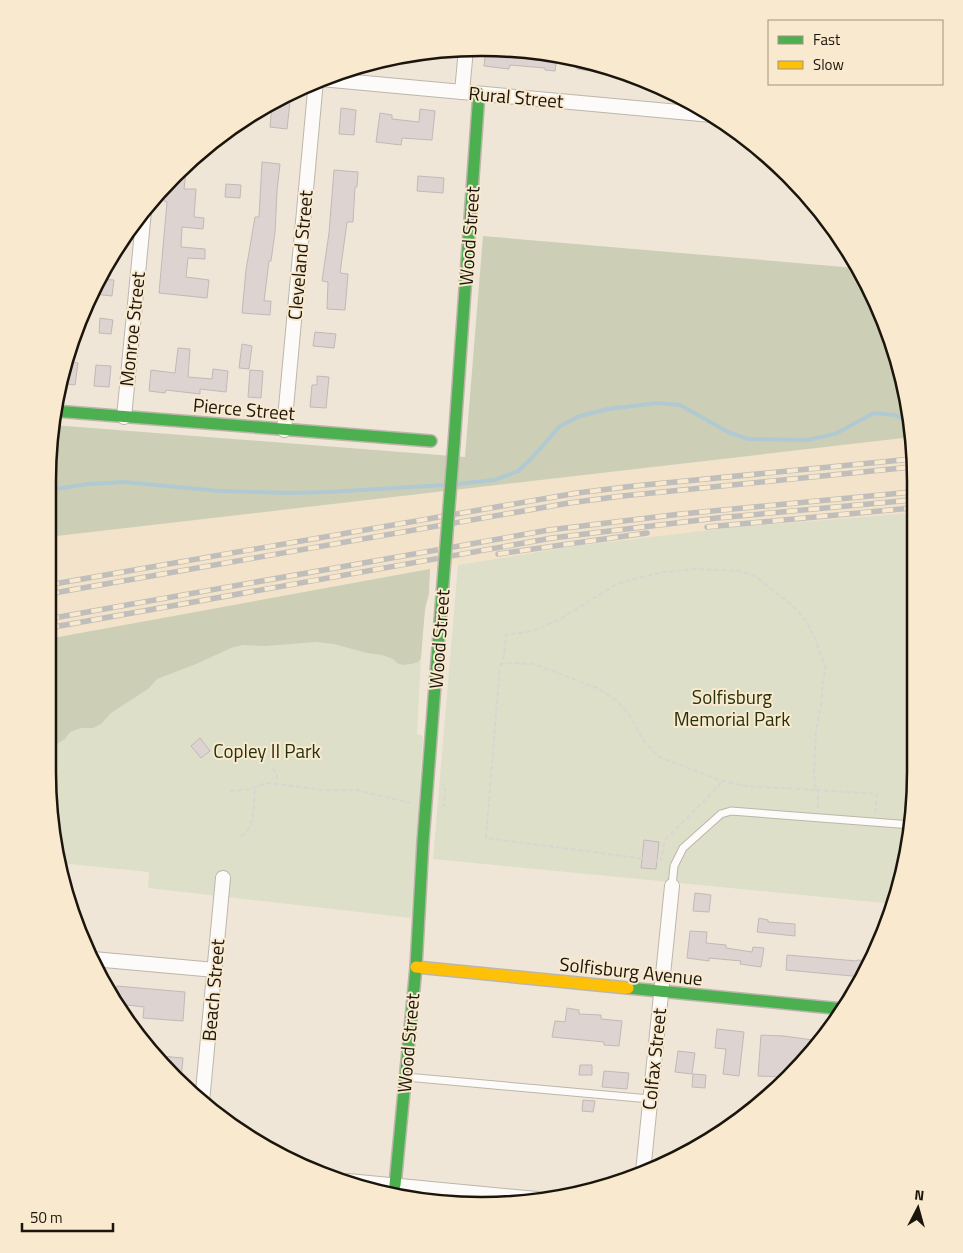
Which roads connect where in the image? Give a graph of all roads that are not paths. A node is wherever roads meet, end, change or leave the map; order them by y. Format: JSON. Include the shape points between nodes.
{"nodes":[{"id":1,"x":465,"y":57,"type":"edge"},
{"id":2,"x":340,"y":81,"type":"edge"},
{"id":3,"x":315,"y":91,"type":"edge"},
{"id":4,"x":462,"y":92,"type":"junction"},
{"id":5,"x":479,"y":93,"type":"junction"},
{"id":6,"x":695,"y":113,"type":"edge"},
{"id":7,"x":143,"y":225,"type":"edge"},
{"id":8,"x":62,"y":412,"type":"edge"},
{"id":9,"x":124,"y":417,"type":"junction"},
{"id":10,"x":284,"y":430,"type":"junction"},
{"id":11,"x":431,"y":441,"type":"dead end"},
{"id":12,"x":903,"y":825,"type":"edge"},
{"id":13,"x":223,"y":878,"type":"dead end"},
{"id":14,"x":672,"y":886,"type":"joint"},
{"id":15,"x":100,"y":960,"type":"edge"},
{"id":16,"x":416,"y":967,"type":"junction"},
{"id":17,"x":215,"y":970,"type":"junction"},
{"id":18,"x":661,"y":991,"type":"junction"},
{"id":19,"x":835,"y":1008,"type":"edge"},
{"id":20,"x":405,"y":1076,"type":"junction"},
{"id":21,"x":203,"y":1093,"type":"edge"},
{"id":22,"x":650,"y":1099,"type":"junction"},
{"id":23,"x":644,"y":1164,"type":"edge"},
{"id":24,"x":377,"y":1183,"type":"edge"},
{"id":25,"x":395,"y":1185,"type":"junction"},
{"id":26,"x":507,"y":1196,"type":"edge"}],
"edges":[{"from":1,"to":4,"type":"street"},
{"from":2,"to":4,"type":"street","name":"Rural Street"},
{"from":3,"to":10,"type":"street","name":"Cleveland Street"},
{"from":4,"to":5,"type":"street","name":"Rural Street"},
{"from":5,"to":6,"type":"street","name":"Rural Street"},
{"from":5,"to":16,"type":"street","name":"Wood Street","bridge":true},
{"from":7,"to":9,"type":"street","name":"Monroe Street"},
{"from":8,"to":9,"type":"street","name":"Pierce Street"},
{"from":9,"to":10,"type":"street","name":"Pierce Street"},
{"from":10,"to":11,"type":"street","name":"Pierce Street"},
{"from":12,"to":14,"type":"lane","via":[[731,811],[720,814],[682,848],[674,866]]},
{"from":13,"to":17,"type":"street","name":"Beach Street"},
{"from":14,"to":18,"type":"street","name":"Colfax Street"},
{"from":15,"to":17,"type":"street"},
{"from":16,"to":18,"type":"street","name":"Solfisburg Avenue"},
{"from":16,"to":20,"type":"street","name":"Wood Street"},
{"from":17,"to":21,"type":"street","name":"Beach Street"},
{"from":18,"to":19,"type":"street","name":"Solfisburg Avenue"},
{"from":18,"to":22,"type":"street","name":"Colfax Street"},
{"from":20,"to":22,"type":"lane"},
{"from":20,"to":25,"type":"street","name":"Wood Street"},
{"from":22,"to":23,"type":"street","name":"Colfax Street"},
{"from":24,"to":25,"type":"street"},
{"from":25,"to":26,"type":"street"}]}
